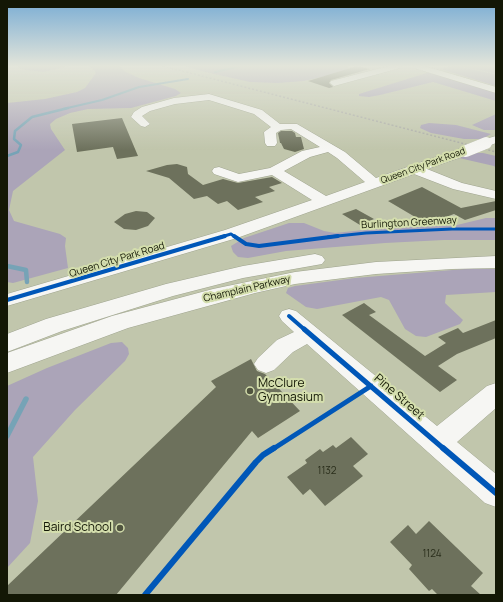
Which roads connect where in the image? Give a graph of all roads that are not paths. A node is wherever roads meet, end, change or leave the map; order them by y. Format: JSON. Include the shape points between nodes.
{"nodes":[{"id":1,"x":145,"y":124,"type":"dead end"},
{"id":2,"x":278,"y":127,"type":"junction"},
{"id":3,"x":491,"y":141,"type":"edge"},
{"id":4,"x":271,"y":143,"type":"dead end"},
{"id":5,"x":327,"y":149,"type":"junction"},
{"id":6,"x":414,"y":169,"type":"junction"},
{"id":7,"x":219,"y":171,"type":"dead end"},
{"id":8,"x":274,"y":171,"type":"junction"},
{"id":9,"x":374,"y":183,"type":"junction"},
{"id":10,"x":496,"y":195,"type":"edge"},
{"id":11,"x":324,"y":201,"type":"junction"},
{"id":12,"x":496,"y":251,"type":"edge"},
{"id":13,"x":496,"y":262,"type":"edge"},
{"id":14,"x":7,"y":300,"type":"edge"},
{"id":15,"x":289,"y":316,"type":"dead end"},
{"id":16,"x":120,"y":322,"type":"junction"},
{"id":17,"x":54,"y":325,"type":"junction"},
{"id":18,"x":309,"y":333,"type":"junction"},
{"id":19,"x":7,"y":339,"type":"edge"},
{"id":20,"x":7,"y":343,"type":"edge"},
{"id":21,"x":7,"y":363,"type":"edge"},
{"id":22,"x":266,"y":364,"type":"dead end"},
{"id":23,"x":7,"y":377,"type":"edge"},
{"id":24,"x":496,"y":393,"type":"edge"},
{"id":25,"x":437,"y":443,"type":"junction"},
{"id":26,"x":496,"y":493,"type":"edge"}],
"edges":[{"from":1,"to":2,"type":"street","via":[[136,117],[146,110],[174,101],[209,97],[258,112]]},
{"from":2,"to":4,"type":"street","via":[[270,132]]},
{"from":2,"to":5,"type":"street","via":[[293,126]]},
{"from":3,"to":6,"type":"street","name":"Queen City Park Road","bridge":true},
{"from":5,"to":8,"type":"street","via":[[306,154]]},
{"from":5,"to":9,"type":"street","via":[[341,156]]},
{"from":6,"to":9,"type":"street","name":"Queen City Park Road"},
{"from":6,"to":10,"type":"street","via":[[458,186]]},
{"from":7,"to":8,"type":"street","via":[[238,178]]},
{"from":8,"to":11,"type":"street"},
{"from":9,"to":11,"type":"street","name":"Queen City Park Road"},
{"from":11,"to":14,"type":"street","name":"Queen City Park Road","via":[[224,236]]},
{"from":12,"to":17,"type":"main road","name":"Champlain Parkway","via":[[394,252],[283,265],[166,291]]},
{"from":13,"to":16,"type":"main road","name":"Champlain Parkway","via":[[400,266],[295,278],[213,296]]},
{"from":15,"to":18,"type":"street","name":"Pine Street"},
{"from":16,"to":21,"type":"main road","name":"Champlain Parkway"},
{"from":16,"to":23,"type":"main road"},
{"from":17,"to":19,"type":"main road"},
{"from":17,"to":20,"type":"main road","name":"Champlain Parkway"},
{"from":18,"to":22,"type":"street","via":[[285,346]]},
{"from":18,"to":25,"type":"street","name":"Pine Street"},
{"from":24,"to":25,"type":"street"},
{"from":25,"to":26,"type":"street","name":"Pine Street"}]}
